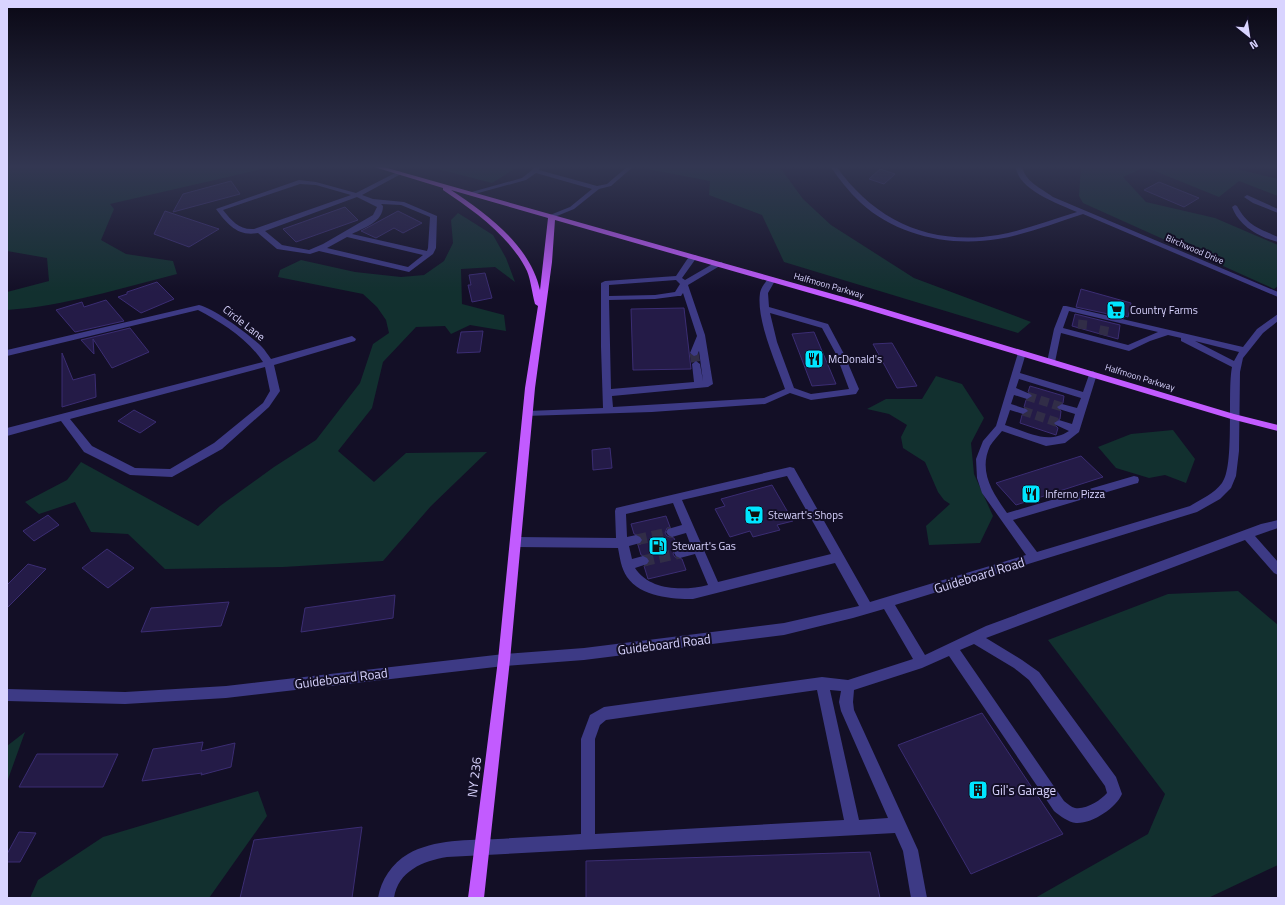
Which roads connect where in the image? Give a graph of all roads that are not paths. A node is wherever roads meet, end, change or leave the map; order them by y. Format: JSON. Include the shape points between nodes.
{"nodes":[{"id":1,"x":221,"y":208,"type":"edge"},
{"id":2,"x":322,"y":208,"type":"edge"},
{"id":3,"x":381,"y":208,"type":"edge"},
{"id":4,"x":415,"y":208,"type":"edge"},
{"id":5,"x":473,"y":208,"type":"edge"},
{"id":6,"x":525,"y":208,"type":"edge"},
{"id":7,"x":571,"y":208,"type":"edge"},
{"id":8,"x":870,"y":208,"type":"edge"},
{"id":9,"x":1074,"y":208,"type":"edge"},
{"id":10,"x":1236,"y":208,"type":"edge"},
{"id":11,"x":1083,"y":212,"type":"junction"},
{"id":12,"x":552,"y":216,"type":"junction"},
{"id":13,"x":259,"y":230,"type":"junction"},
{"id":14,"x":346,"y":235,"type":"junction"},
{"id":15,"x":1278,"y":240,"type":"edge"},
{"id":16,"x":320,"y":249,"type":"junction"},
{"id":17,"x":430,"y":254,"type":"junction"},
{"id":18,"x":693,"y":257,"type":"junction"},
{"id":19,"x":718,"y":264,"type":"junction"},
{"id":20,"x":772,"y":279,"type":"junction"},
{"id":21,"x":681,"y":281,"type":"junction"},
{"id":22,"x":1278,"y":295,"type":"edge"},
{"id":23,"x":605,"y":298,"type":"junction"},
{"id":24,"x":541,"y":308,"type":"junction"},
{"id":25,"x":764,"y":309,"type":"junction"},
{"id":26,"x":1278,"y":317,"type":"edge"},
{"id":27,"x":1058,"y":329,"type":"junction"},
{"id":28,"x":1172,"y":333,"type":"junction"},
{"id":29,"x":701,"y":335,"type":"junction"},
{"id":30,"x":352,"y":339,"type":"dead end"},
{"id":31,"x":1244,"y":350,"type":"junction"},
{"id":32,"x":7,"y":353,"type":"edge"},
{"id":33,"x":694,"y":353,"type":"tunnel mouth"},
{"id":34,"x":1022,"y":353,"type":"junction"},
{"id":35,"x":1051,"y":362,"type":"junction"},
{"id":36,"x":269,"y":363,"type":"junction"},
{"id":37,"x":696,"y":364,"type":"tunnel mouth"},
{"id":38,"x":1237,"y":366,"type":"junction"},
{"id":39,"x":1093,"y":374,"type":"junction"},
{"id":40,"x":1016,"y":375,"type":"junction"},
{"id":41,"x":699,"y":385,"type":"junction"},
{"id":42,"x":790,"y":390,"type":"junction"},
{"id":43,"x":1011,"y":390,"type":"junction"},
{"id":44,"x":607,"y":393,"type":"junction"},
{"id":45,"x":1027,"y":396,"type":"tunnel mouth"},
{"id":46,"x":1086,"y":396,"type":"junction"},
{"id":47,"x":1006,"y":406,"type":"junction"},
{"id":48,"x":1062,"y":406,"type":"tunnel mouth"},
{"id":49,"x":608,"y":410,"type":"junction"},
{"id":50,"x":1023,"y":412,"type":"tunnel mouth"},
{"id":51,"x":1080,"y":412,"type":"junction"},
{"id":52,"x":528,"y":414,"type":"junction"},
{"id":53,"x":1234,"y":416,"type":"junction"},
{"id":54,"x":64,"y":418,"type":"junction"},
{"id":55,"x":1059,"y":423,"type":"tunnel mouth"},
{"id":56,"x":1000,"y":427,"type":"junction"},
{"id":57,"x":1278,"y":428,"type":"edge"},
{"id":58,"x":1075,"y":429,"type":"junction"},
{"id":59,"x":7,"y":432,"type":"edge"},
{"id":60,"x":1134,"y":480,"type":"dead end"},
{"id":61,"x":676,"y":498,"type":"junction"},
{"id":62,"x":1005,"y":518,"type":"junction"},
{"id":63,"x":1278,"y":524,"type":"edge"},
{"id":64,"x":688,"y":528,"type":"junction"},
{"id":65,"x":672,"y":532,"type":"tunnel mouth"},
{"id":66,"x":1247,"y":535,"type":"junction"},
{"id":67,"x":636,"y":540,"type":"tunnel mouth"},
{"id":68,"x":516,"y":542,"type":"junction"},
{"id":69,"x":622,"y":543,"type":"junction"},
{"id":70,"x":698,"y":549,"type":"junction"},
{"id":71,"x":680,"y":553,"type":"tunnel mouth"},
{"id":72,"x":838,"y":557,"type":"junction"},
{"id":73,"x":1035,"y":558,"type":"junction"},
{"id":74,"x":643,"y":562,"type":"tunnel mouth"},
{"id":75,"x":628,"y":565,"type":"junction"},
{"id":76,"x":1278,"y":570,"type":"edge"},
{"id":77,"x":715,"y":588,"type":"junction"},
{"id":78,"x":887,"y":603,"type":"junction"},
{"id":79,"x":867,"y":608,"type":"junction"},
{"id":80,"x":974,"y":637,"type":"junction"},
{"id":81,"x":950,"y":648,"type":"junction"},
{"id":82,"x":504,"y":660,"type":"junction"},
{"id":83,"x":922,"y":662,"type":"junction"},
{"id":84,"x":822,"y":683,"type":"junction"},
{"id":85,"x":848,"y":686,"type":"junction"},
{"id":86,"x":7,"y":695,"type":"edge"},
{"id":87,"x":899,"y":825,"type":"junction"},
{"id":88,"x":853,"y":827,"type":"junction"},
{"id":89,"x":588,"y":842,"type":"junction"},
{"id":90,"x":482,"y":847,"type":"junction"},
{"id":91,"x":386,"y":898,"type":"edge"},
{"id":92,"x":476,"y":898,"type":"edge"},
{"id":93,"x":919,"y":898,"type":"edge"}],
"edges":[{"from":1,"to":13,"type":"street","via":[[219,209],[239,230]]},
{"from":2,"to":13,"type":"street"},
{"from":3,"to":14,"type":"street","via":[[378,216]]},
{"from":4,"to":17,"type":"street","via":[[434,216]]},
{"from":5,"to":24,"type":"main road","via":[[495,226],[530,269]]},
{"from":6,"to":12,"type":"main road","name":"Halfmoon Parkway"},
{"from":7,"to":12,"type":"street"},
{"from":8,"to":11,"type":"street","via":[[899,226],[929,235],[956,239],[998,237]]},
{"from":9,"to":11,"type":"street","name":"Birchwood Drive"},
{"from":10,"to":15,"type":"street","via":[[1242,221],[1250,227]]},
{"from":11,"to":22,"type":"street","name":"Birchwood Drive"},
{"from":12,"to":18,"type":"main road","name":"Halfmoon Parkway"},
{"from":12,"to":24,"type":"main road","number":"NY 236"},
{"from":13,"to":16,"type":"street","via":[[280,247],[304,252]]},
{"from":14,"to":16,"type":"street"},
{"from":14,"to":17,"type":"street"},
{"from":16,"to":17,"type":"street","via":[[409,270]]},
{"from":18,"to":19,"type":"main road","name":"Halfmoon Parkway"},
{"from":18,"to":21,"type":"street"},
{"from":19,"to":20,"type":"main road","name":"Halfmoon Parkway"},
{"from":19,"to":21,"type":"street"},
{"from":20,"to":25,"type":"street","via":[[764,291]]},
{"from":20,"to":34,"type":"main road","name":"Halfmoon Parkway"},
{"from":21,"to":23,"type":"street","via":[[678,294]]},
{"from":21,"to":23,"type":"street","via":[[605,283]]},
{"from":21,"to":29,"type":"street"},
{"from":23,"to":44,"type":"street"},
{"from":24,"to":52,"type":"main road","number":"NY 236"},
{"from":25,"to":42,"type":"street"},
{"from":25,"to":42,"type":"street","via":[[825,326],[854,389],[853,392],[811,397]]},
{"from":26,"to":31,"type":"street","via":[[1260,331]]},
{"from":27,"to":28,"type":"street","via":[[1102,337],[1129,348],[1147,339]]},
{"from":27,"to":28,"type":"street","via":[[1066,308],[1084,316]]},
{"from":27,"to":35,"type":"street"},
{"from":28,"to":31,"type":"street"},
{"from":28,"to":38,"type":"street"},
{"from":29,"to":33,"type":"street"},
{"from":29,"to":41,"type":"street","via":[[708,384]]},
{"from":30,"to":36,"type":"street"},
{"from":31,"to":38,"type":"street","via":[[1239,356]]},
{"from":32,"to":36,"type":"street","name":"Circle Lane","via":[[199,307],[248,339]]},
{"from":34,"to":35,"type":"main road","name":"Halfmoon Parkway"},
{"from":34,"to":40,"type":"street"},
{"from":35,"to":39,"type":"main road","name":"Halfmoon Parkway"},
{"from":36,"to":54,"type":"street"},
{"from":36,"to":54,"type":"street","via":[[275,390],[266,405],[218,446],[172,473],[134,472],[88,449]]},
{"from":37,"to":41,"type":"street"},
{"from":38,"to":53,"type":"street","name":"Guideboard Road"},
{"from":39,"to":46,"type":"street"},
{"from":39,"to":53,"type":"main road","name":"Halfmoon Parkway"},
{"from":40,"to":43,"type":"street"},
{"from":40,"to":46,"type":"street"},
{"from":41,"to":44,"type":"street"},
{"from":42,"to":49,"type":"street","via":[[765,401]]},
{"from":43,"to":45,"type":"street"},
{"from":43,"to":47,"type":"street"},
{"from":44,"to":49,"type":"street"},
{"from":46,"to":51,"type":"street"},
{"from":47,"to":50,"type":"street"},
{"from":47,"to":56,"type":"street"},
{"from":48,"to":51,"type":"street"},
{"from":49,"to":52,"type":"street"},
{"from":51,"to":58,"type":"street"},
{"from":52,"to":68,"type":"main road","number":"NY 236"},
{"from":53,"to":57,"type":"main road","name":"Halfmoon Parkway"},
{"from":53,"to":73,"type":"street","name":"Guideboard Road","via":[[1231,476],[1227,485],[1216,496],[1193,509]]},
{"from":54,"to":59,"type":"street"},
{"from":55,"to":58,"type":"street"},
{"from":56,"to":58,"type":"street","via":[[1046,442],[1062,440]]},
{"from":56,"to":62,"type":"street","via":[[986,444],[981,459],[982,478],[987,493]]},
{"from":60,"to":62,"type":"street"},
{"from":61,"to":64,"type":"street"},
{"from":61,"to":69,"type":"street","via":[[620,511]]},
{"from":61,"to":72,"type":"street","via":[[790,471]]},
{"from":62,"to":73,"type":"street"},
{"from":63,"to":66,"type":"street"},
{"from":64,"to":65,"type":"street"},
{"from":64,"to":70,"type":"street"},
{"from":66,"to":76,"type":"street"},
{"from":66,"to":80,"type":"street"},
{"from":67,"to":69,"type":"street"},
{"from":68,"to":69,"type":"street"},
{"from":68,"to":82,"type":"main road","number":"NY 236"},
{"from":69,"to":75,"type":"street"},
{"from":70,"to":71,"type":"street"},
{"from":70,"to":77,"type":"street"},
{"from":72,"to":77,"type":"street"},
{"from":72,"to":79,"type":"street"},
{"from":73,"to":78,"type":"street","name":"Guideboard Road"},
{"from":74,"to":75,"type":"street"},
{"from":75,"to":77,"type":"street","via":[[631,573],[641,583],[676,594],[694,594]]},
{"from":78,"to":79,"type":"street","name":"Guideboard Road"},
{"from":78,"to":83,"type":"street"},
{"from":79,"to":82,"type":"street","name":"Guideboard Road","via":[[784,629],[584,654]]},
{"from":80,"to":81,"type":"street"},
{"from":80,"to":81,"type":"street","via":[[1018,664],[1040,683],[1111,782],[1115,794],[1109,802],[1083,816],[1065,811]]},
{"from":81,"to":83,"type":"street"},
{"from":82,"to":86,"type":"street","name":"Guideboard Road","via":[[226,692],[125,698]]},
{"from":82,"to":90,"type":"main road","name":"NY 236","number":"NY 236"},
{"from":83,"to":85,"type":"street"},
{"from":84,"to":85,"type":"street"},
{"from":84,"to":88,"type":"street"},
{"from":84,"to":89,"type":"street","via":[[613,712],[595,720],[588,739]]},
{"from":85,"to":87,"type":"street","via":[[848,711]]},
{"from":87,"to":88,"type":"street"},
{"from":87,"to":93,"type":"street","via":[[910,850]]},
{"from":88,"to":89,"type":"street"},
{"from":89,"to":90,"type":"street"},
{"from":90,"to":91,"type":"street","via":[[424,853],[409,860],[391,881]]},
{"from":90,"to":92,"type":"main road","name":"NY 236","number":"NY 236"}]}
